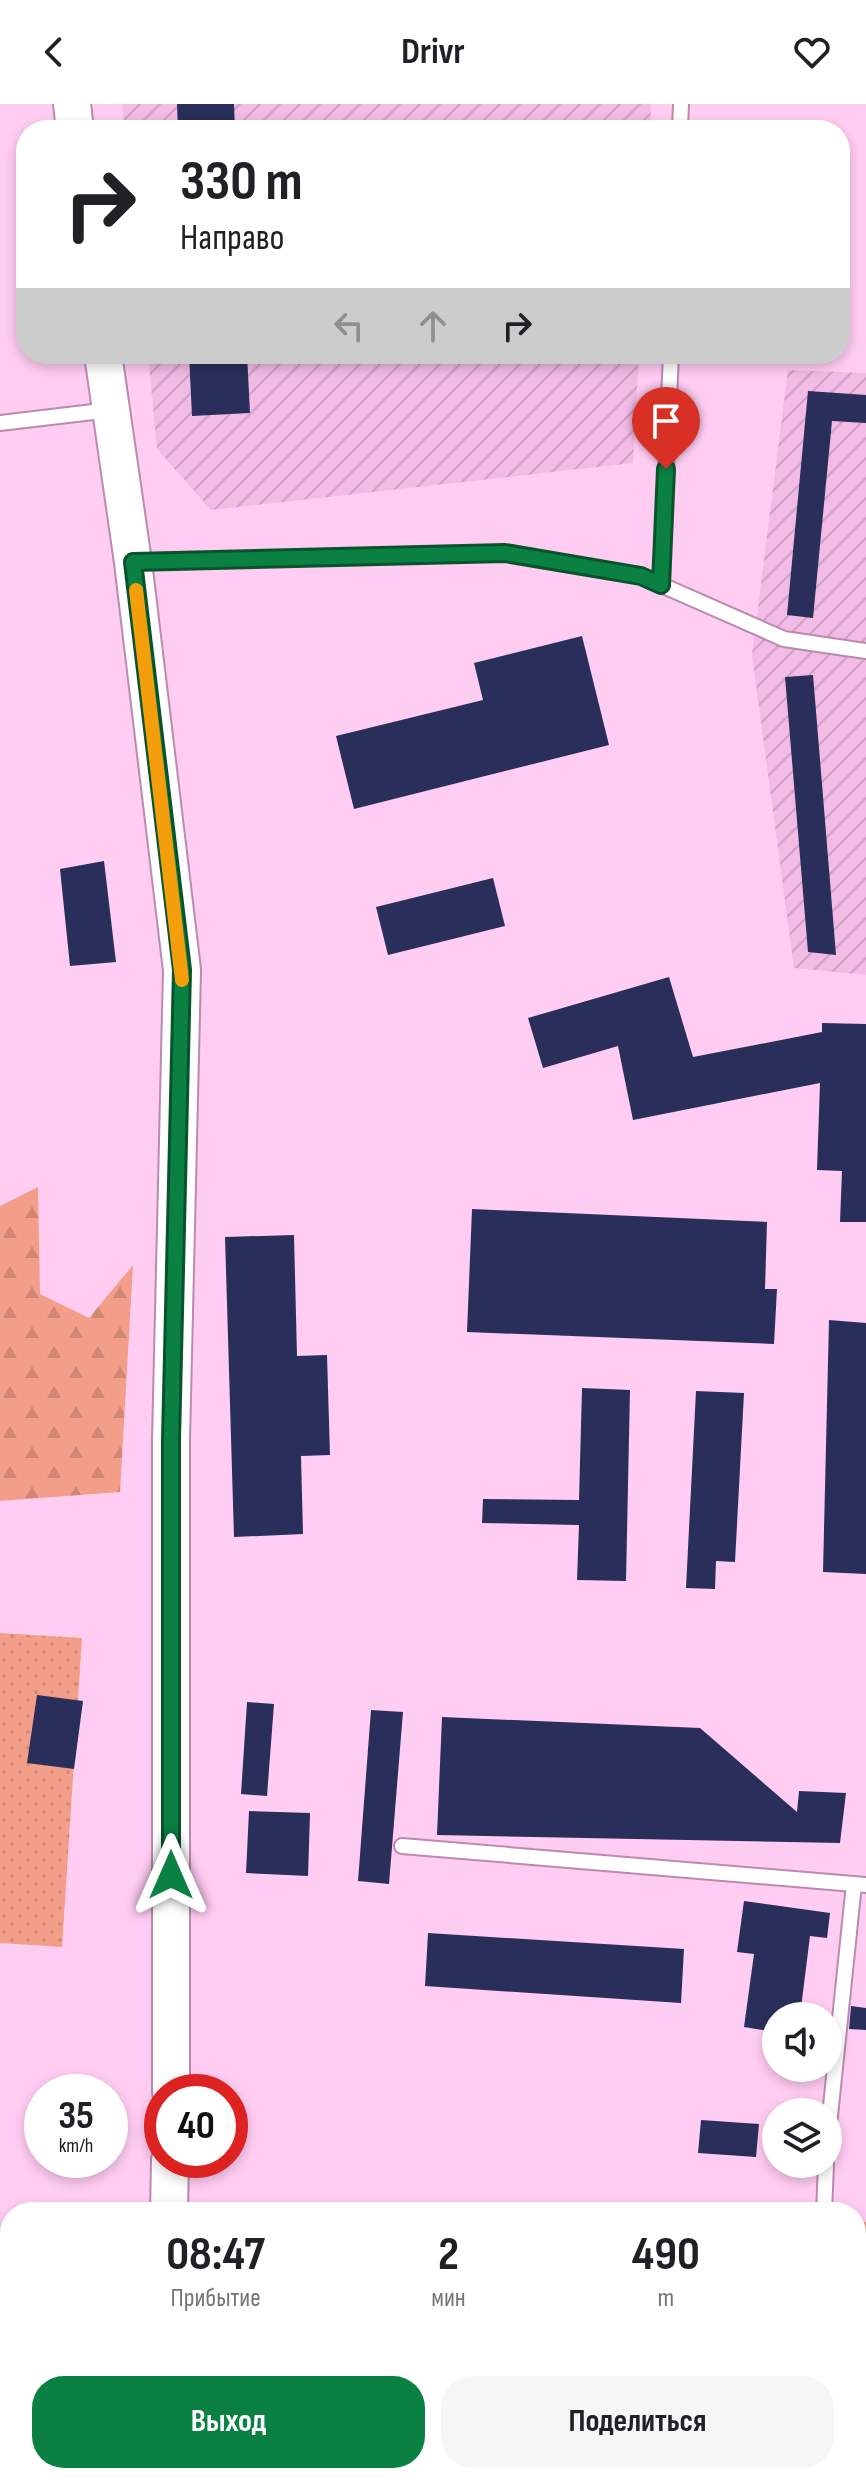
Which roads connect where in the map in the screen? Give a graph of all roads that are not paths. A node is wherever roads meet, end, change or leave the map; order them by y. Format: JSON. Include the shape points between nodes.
{"nodes":[{"id":1,"x":104,"y":364,"type":"edge"},
{"id":2,"x":671,"y":364,"type":"edge"},
{"id":3,"x":110,"y":410,"type":"junction"},
{"id":4,"x":0,"y":423,"type":"edge"},
{"id":5,"x":133,"y":562,"type":"junction"},
{"id":6,"x":661,"y":585,"type":"junction"},
{"id":7,"x":866,"y":651,"type":"edge"},
{"id":8,"x":402,"y":1846,"type":"dead end"},
{"id":9,"x":860,"y":1884,"type":"edge"},
{"id":10,"x":171,"y":2074,"type":"edge"},
{"id":11,"x":833,"y":2098,"type":"edge"},
{"id":12,"x":170,"y":2178,"type":"edge"},
{"id":13,"x":825,"y":2178,"type":"edge"},
{"id":14,"x":169,"y":2202,"type":"edge"},
{"id":15,"x":824,"y":2202,"type":"edge"}],
"edges":[{"from":1,"to":3,"type":"street"},
{"from":2,"to":6,"type":"lane"},
{"from":3,"to":4,"type":"lane"},
{"from":3,"to":5,"type":"street"},
{"from":5,"to":6,"type":"lane","via":[[505,553],[641,576]]},
{"from":5,"to":10,"type":"street","via":[[182,970],[171,1440]]},
{"from":6,"to":7,"type":"lane","via":[[784,639]]},
{"from":8,"to":9,"type":"lane"},
{"from":9,"to":11,"type":"lane"},
{"from":12,"to":14,"type":"street"},
{"from":13,"to":15,"type":"lane"}]}
